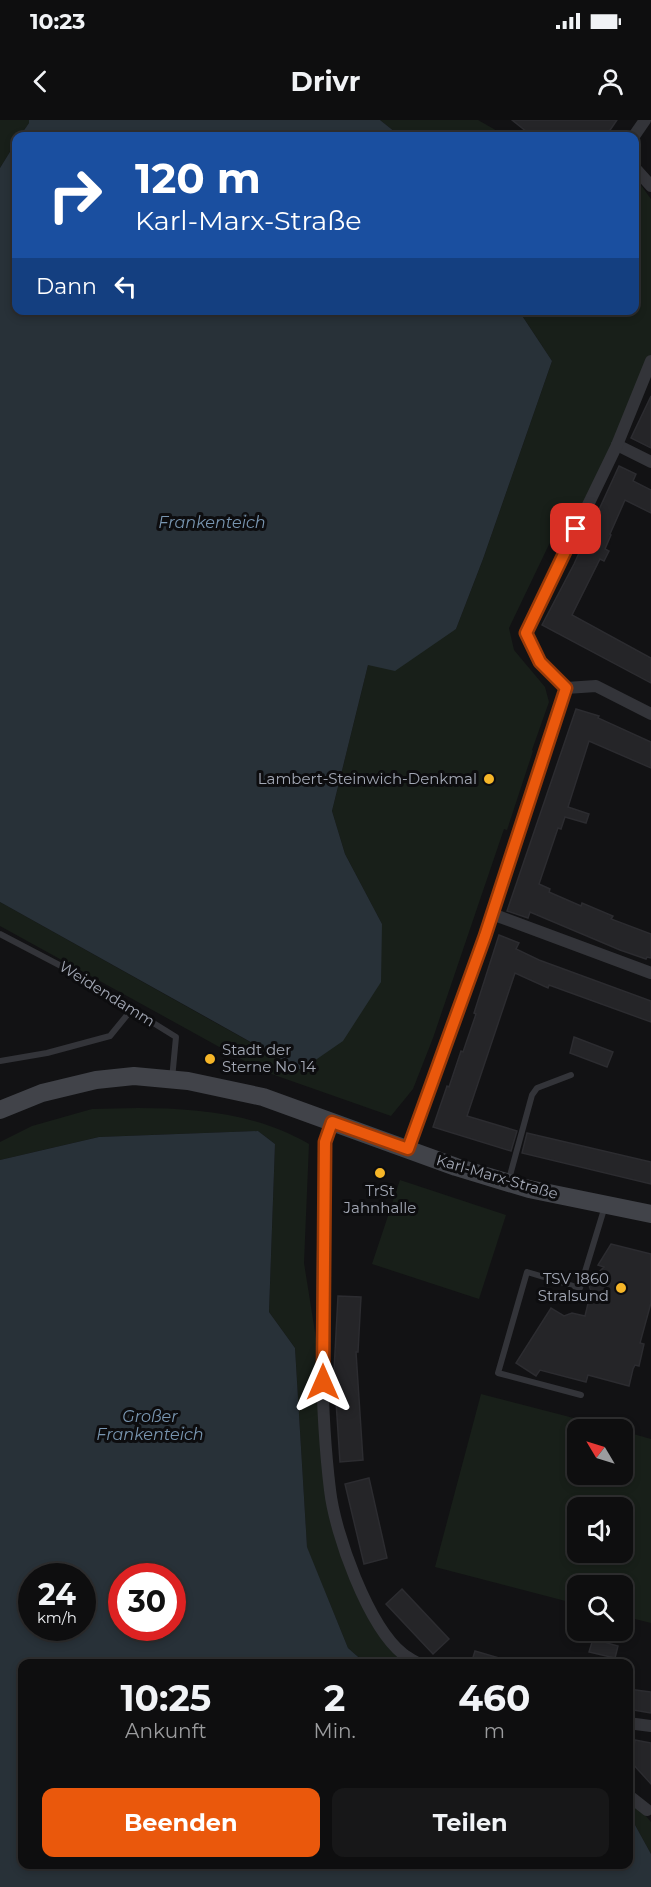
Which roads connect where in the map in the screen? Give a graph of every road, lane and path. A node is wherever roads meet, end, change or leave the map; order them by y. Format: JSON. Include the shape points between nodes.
{"nodes":[{"id":1,"x":639,"y":173,"type":"edge"},
{"id":2,"x":651,"y":186,"type":"edge"},
{"id":3,"x":651,"y":361,"type":"edge"},
{"id":4,"x":617,"y":445,"type":"junction"},
{"id":5,"x":651,"y":462,"type":"edge"},
{"id":6,"x":566,"y":688,"type":"junction"},
{"id":7,"x":651,"y":714,"type":"edge"},
{"id":8,"x":492,"y":914,"type":"junction"},
{"id":9,"x":0,"y":934,"type":"edge"},
{"id":10,"x":651,"y":973,"type":"edge"},
{"id":11,"x":132,"y":1009,"type":"junction"},
{"id":12,"x":0,"y":1061,"type":"edge"},
{"id":13,"x":571,"y":1075,"type":"dead end"},
{"id":14,"x":172,"y":1079,"type":"junction"},
{"id":15,"x":0,"y":1110,"type":"edge"},
{"id":16,"x":332,"y":1122,"type":"junction"},
{"id":17,"x":408,"y":1149,"type":"junction"},
{"id":18,"x":508,"y":1183,"type":"junction"},
{"id":19,"x":606,"y":1206,"type":"junction"},
{"id":20,"x":651,"y":1214,"type":"edge"},
{"id":21,"x":581,"y":1395,"type":"dead end"},
{"id":22,"x":411,"y":1659,"type":"edge"},
{"id":23,"x":633,"y":1724,"type":"edge"},
{"id":24,"x":651,"y":1726,"type":"edge"},
{"id":25,"x":633,"y":1799,"type":"edge"},
{"id":26,"x":647,"y":1809,"type":"dead end"}],
"edges":[{"from":1,"to":2,"type":"street"},
{"from":3,"to":4,"type":"street"},
{"from":4,"to":5,"type":"street"},
{"from":4,"to":6,"type":"street","via":[[526,633],[540,662]]},
{"from":6,"to":7,"type":"street","via":[[596,686]]},
{"from":6,"to":8,"type":"street"},
{"from":8,"to":10,"type":"street"},
{"from":8,"to":17,"type":"street"},
{"from":9,"to":11,"type":"lane","name":"Weidendamm"},
{"from":11,"to":12,"type":"lane","via":[[110,1036]]},
{"from":11,"to":14,"type":"lane","name":"Weidendamm","via":[[176,1037]]},
{"from":13,"to":18,"type":"lane","via":[[537,1088],[532,1095]]},
{"from":14,"to":15,"type":"main road","name":"Karl-Marx-Straße","via":[[134,1076],[96,1080],[42,1093]]},
{"from":14,"to":16,"type":"main road","name":"Karl-Marx-Straße","via":[[263,1097]]},
{"from":16,"to":17,"type":"main road","name":"Karl-Marx-Straße"},
{"from":16,"to":22,"type":"street","via":[[325,1142],[323,1382],[330,1491],[342,1544],[359,1587],[383,1630]]},
{"from":17,"to":18,"type":"main road","name":"Karl-Marx-Straße"},
{"from":18,"to":19,"type":"main road","name":"Karl-Marx-Straße"},
{"from":19,"to":20,"type":"main road","name":"Karl-Marx-Straße"},
{"from":19,"to":21,"type":"lane","via":[[580,1288],[527,1272],[498,1373]]},
{"from":23,"to":24,"type":"street"},
{"from":25,"to":26,"type":"street"}]}
